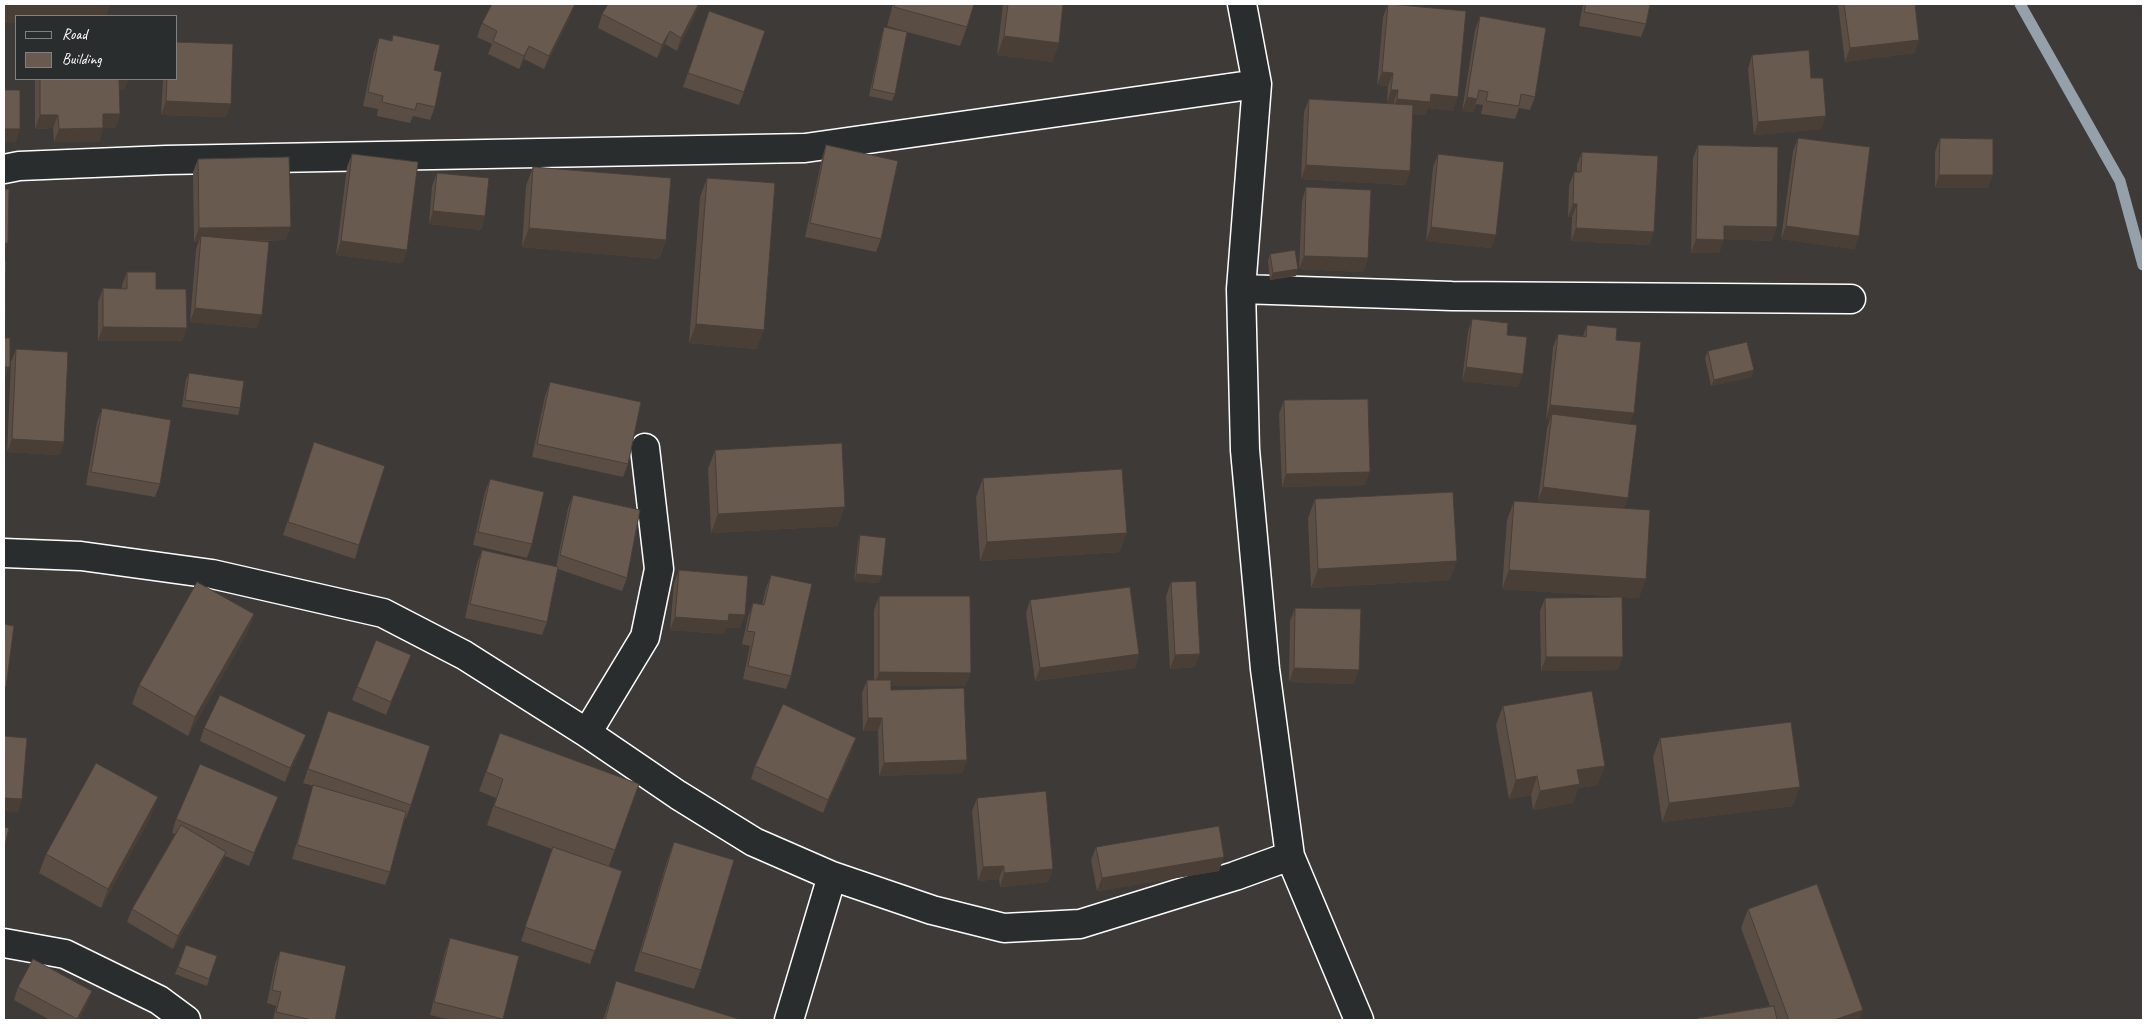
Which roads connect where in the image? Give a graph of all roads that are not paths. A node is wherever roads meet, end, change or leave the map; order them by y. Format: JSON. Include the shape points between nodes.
{"nodes":[{"id":1,"x":1242,"y":4,"type":"edge"},
{"id":2,"x":1257,"y":84,"type":"junction"},
{"id":3,"x":4,"y":168,"type":"edge"},
{"id":4,"x":1241,"y":289,"type":"junction"},
{"id":5,"x":1851,"y":299,"type":"dead end"},
{"id":6,"x":645,"y":448,"type":"dead end"},
{"id":7,"x":4,"y":553,"type":"edge"},
{"id":8,"x":587,"y":733,"type":"junction"},
{"id":9,"x":1290,"y":856,"type":"junction"},
{"id":10,"x":832,"y":876,"type":"junction"},
{"id":11,"x":4,"y":943,"type":"edge"},
{"id":12,"x":186,"y":1020,"type":"edge"},
{"id":13,"x":789,"y":1020,"type":"edge"},
{"id":14,"x":1359,"y":1020,"type":"edge"}],
"edges":[{"from":1,"to":2,"type":"street"},
{"from":2,"to":3,"type":"street","via":[[805,148],[166,160]]},
{"from":2,"to":4,"type":"street"},
{"from":4,"to":5,"type":"street","via":[[1452,296]]},
{"from":4,"to":9,"type":"street","via":[[1244,450],[1265,669]]},
{"from":6,"to":8,"type":"street","via":[[659,569],[644,637]]},
{"from":7,"to":8,"type":"street","via":[[81,556],[212,574],[383,613],[464,655]]},
{"from":8,"to":10,"type":"street","via":[[754,842]]},
{"from":9,"to":10,"type":"street","via":[[1080,924],[1004,928],[932,910]]},
{"from":9,"to":14,"type":"street"},
{"from":10,"to":13,"type":"street"},
{"from":11,"to":12,"type":"street","via":[[65,954],[159,1000]]}]}
